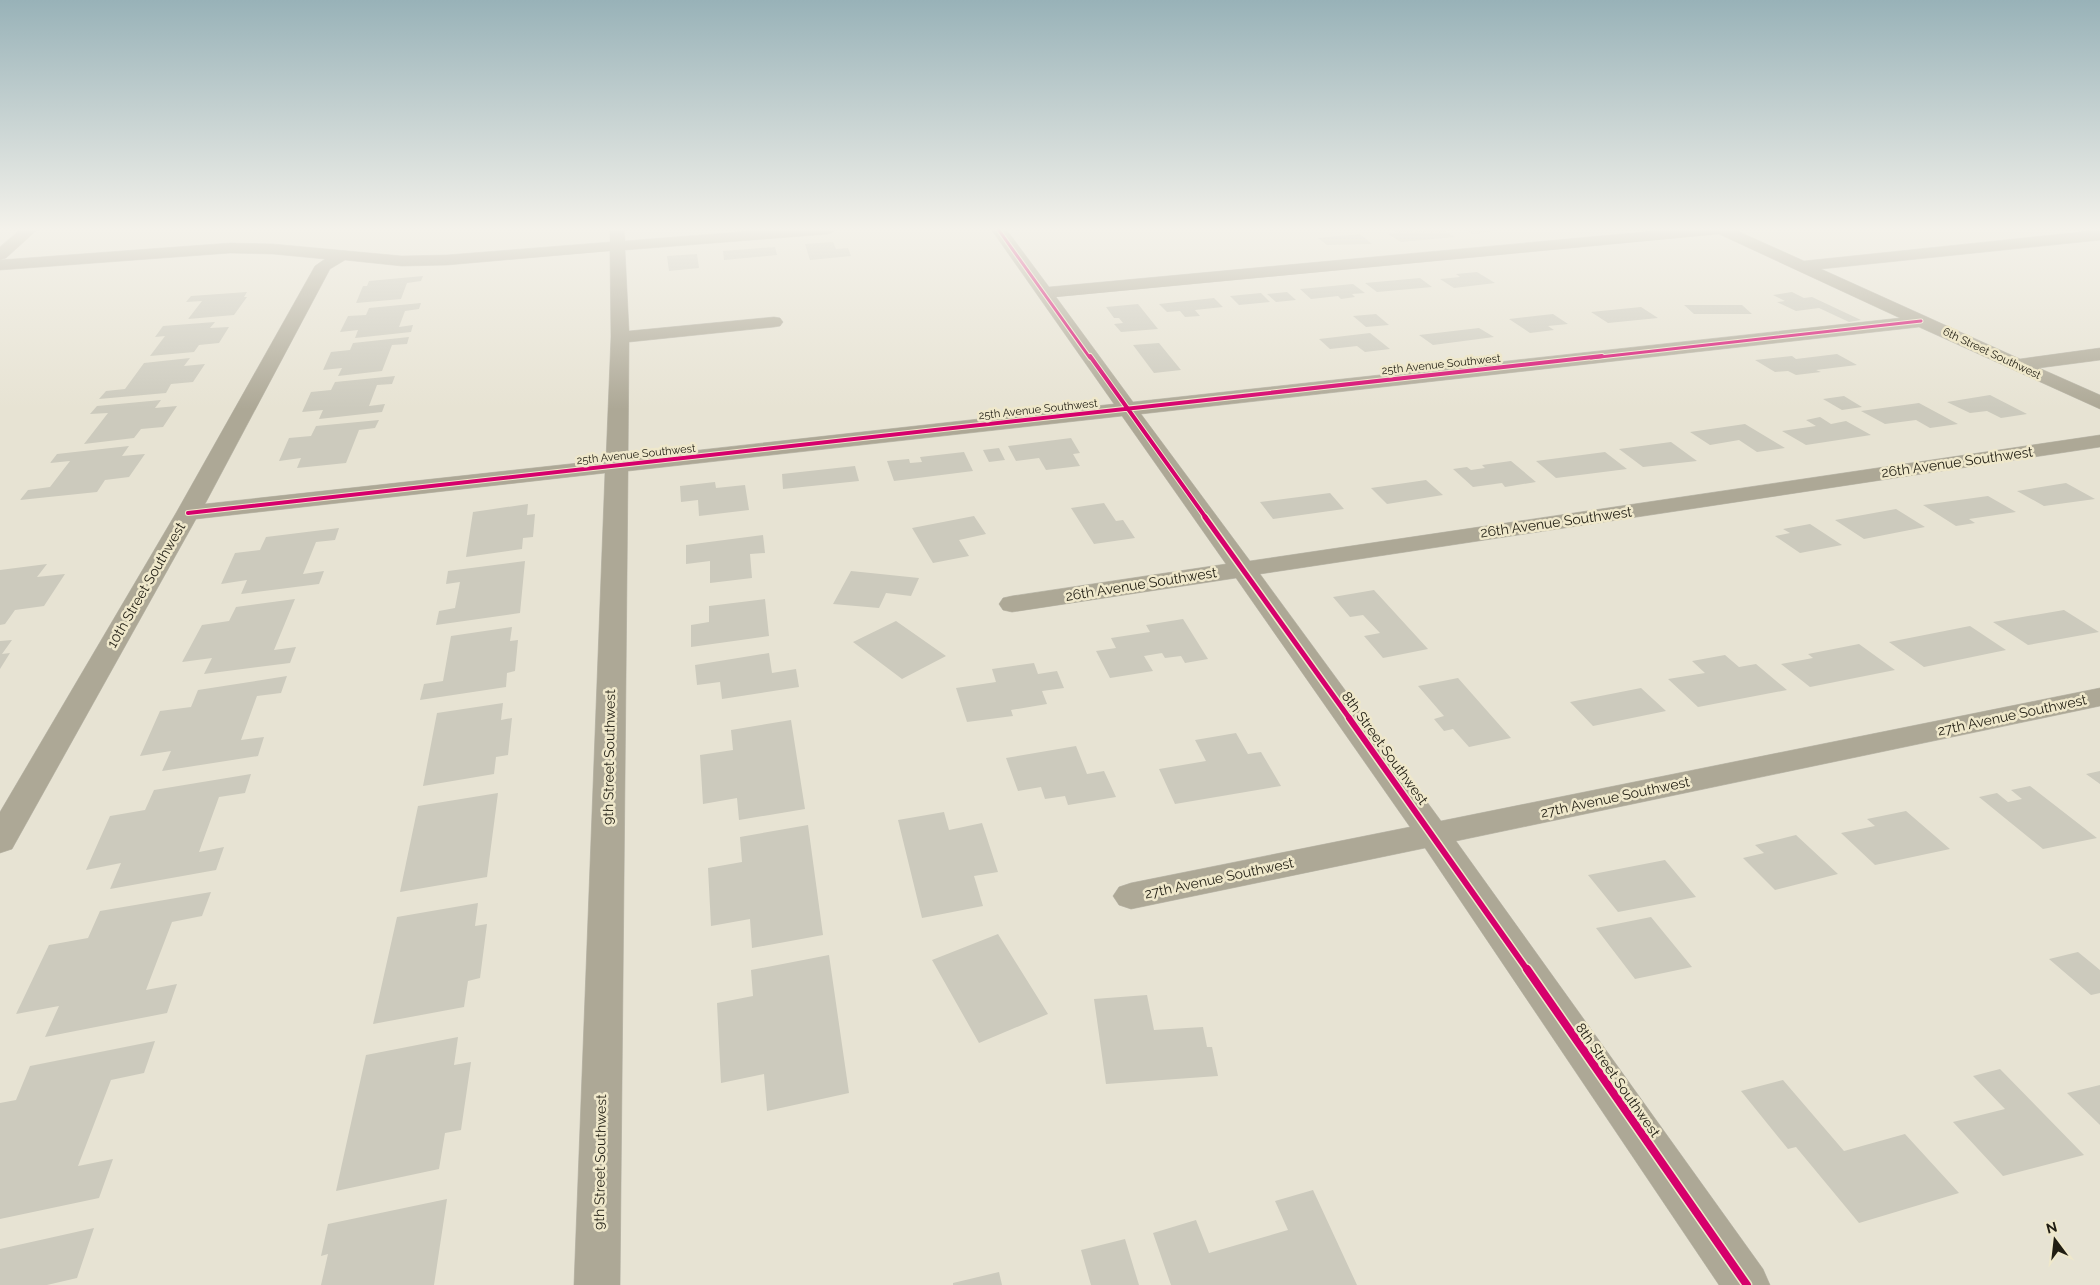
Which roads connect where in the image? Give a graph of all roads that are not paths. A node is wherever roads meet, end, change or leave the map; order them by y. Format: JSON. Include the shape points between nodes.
{"nodes":[{"id":1,"x":310,"y":289,"type":"edge"},
{"id":2,"x":619,"y":289,"type":"edge"},
{"id":3,"x":1041,"y":289,"type":"edge"},
{"id":4,"x":1087,"y":289,"type":"edge"},
{"id":5,"x":1852,"y":289,"type":"edge"},
{"id":6,"x":1044,"y":293,"type":"junction"},
{"id":7,"x":1921,"y":321,"type":"junction"},
{"id":8,"x":774,"y":322,"type":"dead end"},
{"id":9,"x":620,"y":337,"type":"junction"},
{"id":10,"x":2100,"y":354,"type":"edge"},
{"id":11,"x":2017,"y":365,"type":"junction"},
{"id":12,"x":2100,"y":403,"type":"edge"},
{"id":13,"x":1127,"y":409,"type":"junction"},
{"id":14,"x":2100,"y":441,"type":"edge"},
{"id":15,"x":615,"y":466,"type":"junction"},
{"id":16,"x":188,"y":513,"type":"junction"},
{"id":17,"x":1242,"y":569,"type":"junction"},
{"id":18,"x":1012,"y":604,"type":"dead end"},
{"id":19,"x":2100,"y":697,"type":"edge"},
{"id":20,"x":1433,"y":834,"type":"junction"},
{"id":21,"x":0,"y":841,"type":"edge"},
{"id":22,"x":1131,"y":896,"type":"dead end"},
{"id":23,"x":597,"y":1285,"type":"edge"},
{"id":24,"x":1747,"y":1285,"type":"edge"}],
"edges":[{"from":1,"to":16,"type":"street","name":"10th Street Southwest"},
{"from":2,"to":9,"type":"street","name":"9th Street Southwest"},
{"from":3,"to":6,"type":"street","name":"8th Street Southwest"},
{"from":4,"to":6,"type":"street"},
{"from":5,"to":7,"type":"street","name":"6th Street Southwest"},
{"from":6,"to":13,"type":"street","name":"8th Street Southwest"},
{"from":7,"to":11,"type":"street","name":"6th Street Southwest"},
{"from":7,"to":13,"type":"street","name":"25th Avenue Southwest"},
{"from":8,"to":9,"type":"street"},
{"from":9,"to":15,"type":"street","name":"9th Street Southwest"},
{"from":10,"to":11,"type":"street"},
{"from":11,"to":12,"type":"street","name":"6th Street Southwest"},
{"from":13,"to":15,"type":"street","name":"25th Avenue Southwest"},
{"from":13,"to":17,"type":"street","name":"8th Street Southwest"},
{"from":14,"to":17,"type":"street","name":"26th Avenue Southwest"},
{"from":15,"to":16,"type":"street","name":"25th Avenue Southwest"},
{"from":15,"to":23,"type":"street","name":"9th Street Southwest"},
{"from":16,"to":21,"type":"street","name":"10th Street Southwest"},
{"from":17,"to":18,"type":"street","name":"26th Avenue Southwest"},
{"from":17,"to":20,"type":"street","name":"8th Street Southwest"},
{"from":19,"to":20,"type":"street","name":"27th Avenue Southwest"},
{"from":20,"to":22,"type":"street","name":"27th Avenue Southwest"},
{"from":20,"to":24,"type":"street","name":"8th Street Southwest"}]}
